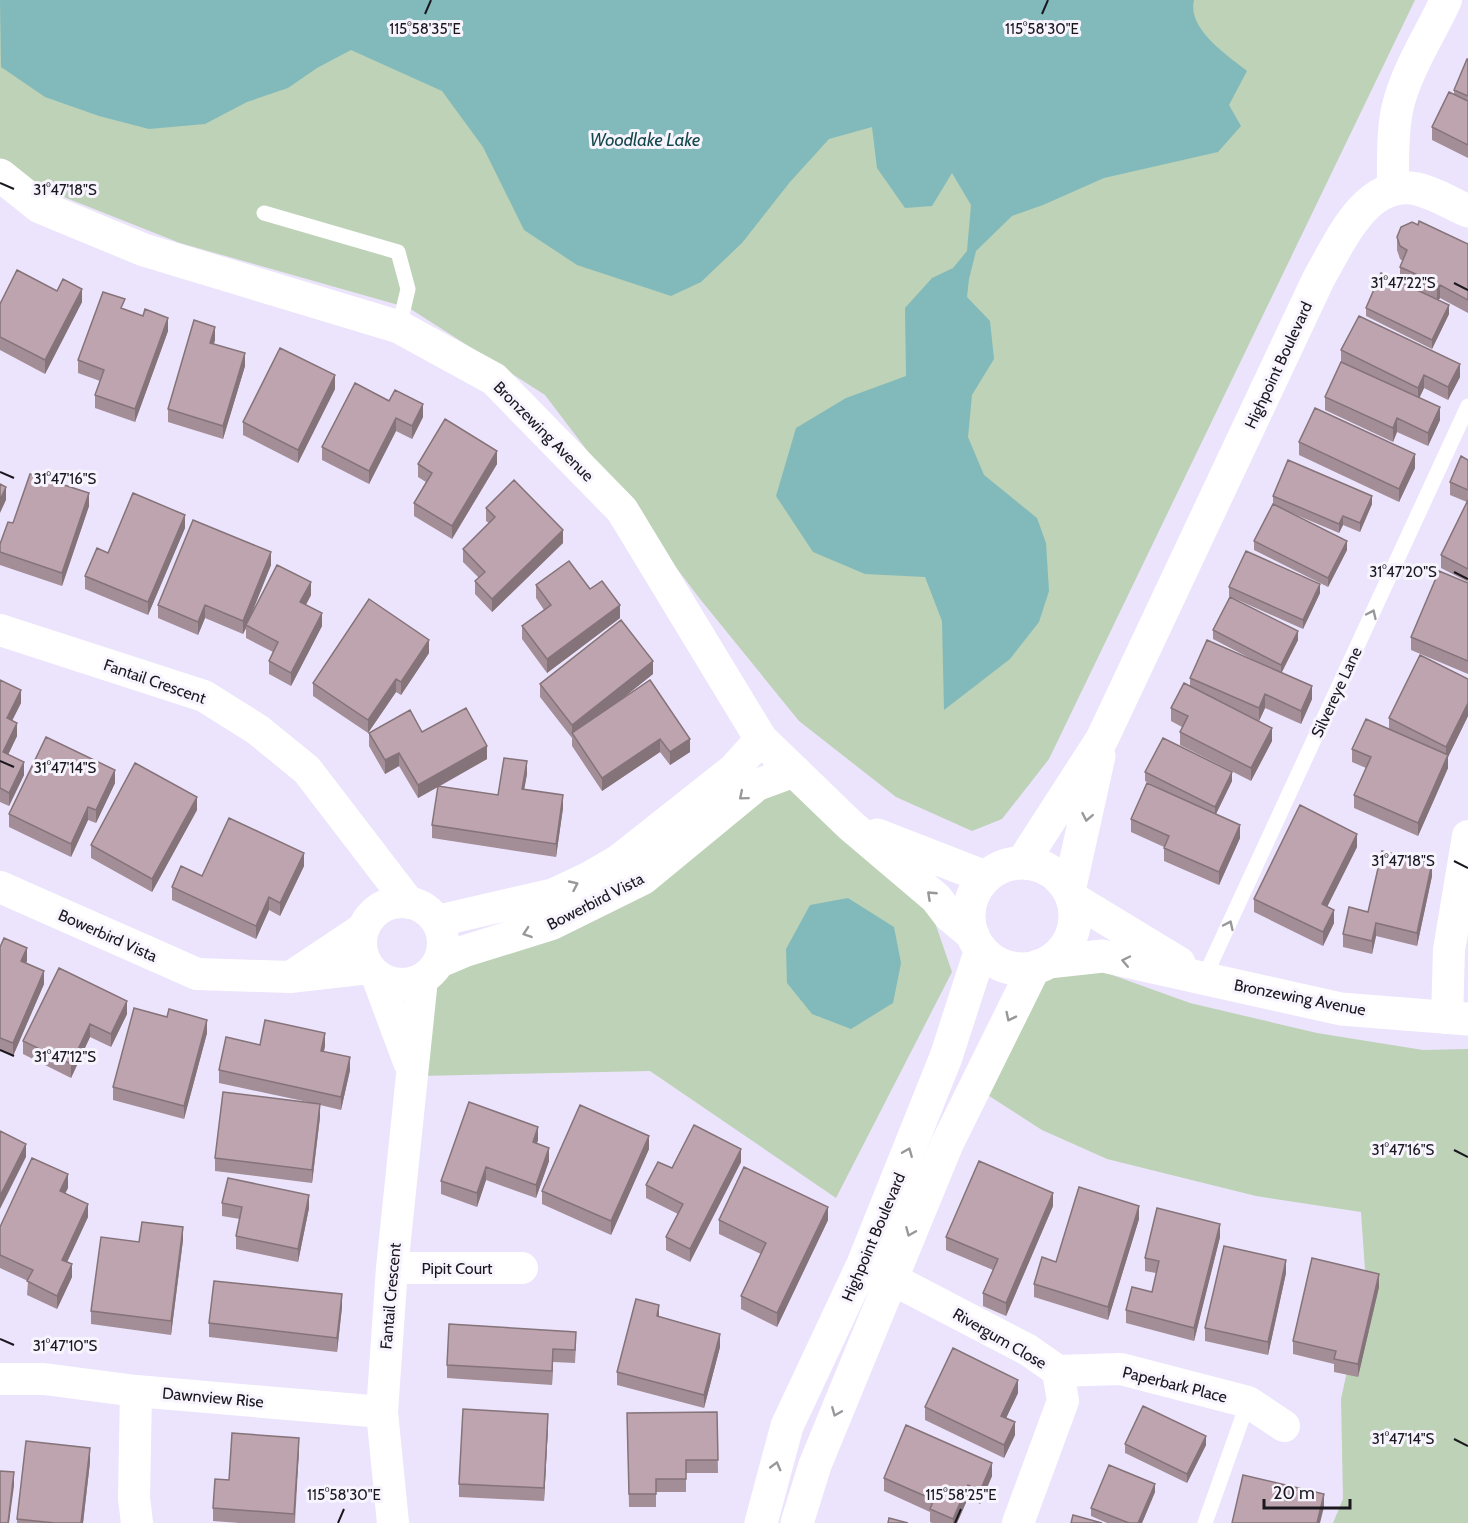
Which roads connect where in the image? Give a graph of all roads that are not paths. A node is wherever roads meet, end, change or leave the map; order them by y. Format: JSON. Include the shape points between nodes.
{"nodes":[{"id":1,"x":1446,"y":0,"type":"edge"},
{"id":2,"x":0,"y":175,"type":"edge"},
{"id":3,"x":1393,"y":188,"type":"junction"},
{"id":4,"x":1468,"y":211,"type":"edge"},
{"id":5,"x":264,"y":213,"type":"dead end"},
{"id":6,"x":399,"y":327,"type":"junction"},
{"id":7,"x":1468,"y":406,"type":"edge"},
{"id":8,"x":0,"y":630,"type":"edge"},
{"id":9,"x":761,"y":739,"type":"junction"},
{"id":10,"x":1102,"y":739,"type":"junction"},
{"id":11,"x":795,"y":771,"type":"junction"},
{"id":12,"x":850,"y":825,"type":"junction"},
{"id":13,"x":1468,"y":836,"type":"edge"},
{"id":14,"x":363,"y":844,"type":"junction"},
{"id":15,"x":1022,"y":863,"type":"junction"},
{"id":16,"x":985,"y":877,"type":"junction"},
{"id":17,"x":0,"y":886,"type":"edge"},
{"id":18,"x":1071,"y":895,"type":"junction"},
{"id":19,"x":409,"y":903,"type":"junction"},
{"id":20,"x":369,"y":921,"type":"junction"},
{"id":21,"x":437,"y":921,"type":"junction"},
{"id":22,"x":977,"y":942,"type":"junction"},
{"id":23,"x":1043,"y":964,"type":"junction"},
{"id":24,"x":431,"y":971,"type":"junction"},
{"id":25,"x":373,"y":972,"type":"junction"},
{"id":26,"x":290,"y":977,"type":"junction"},
{"id":27,"x":1204,"y":978,"type":"junction"},
{"id":28,"x":1458,"y":1018,"type":"edge"},
{"id":29,"x":411,"y":1069,"type":"junction"},
{"id":30,"x":392,"y":1268,"type":"junction"},
{"id":31,"x":522,"y":1268,"type":"dead end"},
{"id":32,"x":877,"y":1271,"type":"junction"},
{"id":33,"x":0,"y":1358,"type":"edge"},
{"id":34,"x":1058,"y":1371,"type":"junction"},
{"id":35,"x":0,"y":1379,"type":"edge"},
{"id":36,"x":44,"y":1379,"type":"junction"},
{"id":37,"x":136,"y":1391,"type":"junction"},
{"id":38,"x":1248,"y":1402,"type":"junction"},
{"id":39,"x":382,"y":1412,"type":"junction"},
{"id":40,"x":1284,"y":1426,"type":"dead end"},
{"id":41,"x":137,"y":1523,"type":"edge"},
{"id":42,"x":393,"y":1523,"type":"edge"},
{"id":43,"x":761,"y":1523,"type":"edge"},
{"id":44,"x":797,"y":1523,"type":"edge"},
{"id":45,"x":1018,"y":1523,"type":"edge"},
{"id":46,"x":1205,"y":1523,"type":"edge"}],
"edges":[{"from":1,"to":3,"type":"street","via":[[1398,108]]},
{"from":2,"to":6,"type":"street","name":"Bronzewing Avenue","via":[[40,207],[144,250]]},
{"from":3,"to":4,"type":"street","via":[[1416,188]]},
{"from":3,"to":10,"type":"street","name":"Highpoint Boulevard","via":[[1359,211],[1319,278]]},
{"from":5,"to":6,"type":"lane","via":[[398,252],[408,289]]},
{"from":6,"to":9,"type":"street","name":"Bronzewing Avenue","via":[[494,379],[622,510]]},
{"from":27,"to":7,"type":"lane","name":"Silvereye Lane","one_way":true},
{"from":8,"to":14,"type":"street","name":"Fantail Crescent","via":[[204,696],[258,730],[307,770]]},
{"from":9,"to":11,"type":"street","name":"Bronzewing Avenue"},
{"from":21,"to":9,"type":"street","name":"Bowerbird Vista","one_way":true,"via":[[554,894],[588,878],[619,860],[734,769]]},
{"from":10,"to":15,"type":"street","name":"Highpoint Boulevard"},
{"from":10,"to":18,"type":"street","name":"Highpoint Boulevard","one_way":true},
{"from":11,"to":12,"type":"street","name":"Bronzewing Avenue"},
{"from":11,"to":24,"type":"street","name":"Bowerbird Vista","one_way":true,"via":[[757,785],[643,879],[552,924],[465,951]]},
{"from":12,"to":16,"type":"street","name":"Bronzewing Avenue"},
{"from":22,"to":12,"type":"street","name":"Bronzewing Avenue","one_way":true,"via":[[936,898]]},
{"from":13,"to":28,"type":"street","via":[[1449,950]]},
{"from":14,"to":19,"type":"street","name":"Fantail Crescent"},
{"from":14,"to":20,"type":"street","name":"Fantail Crescent"},
{"from":15,"to":16,"type":"street","via":[[1009,864]]},
{"from":15,"to":18,"type":"street","via":[[1049,871]]},
{"from":16,"to":22,"type":"street","via":[[970,904],[969,920]]},
{"from":17,"to":26,"type":"street","name":"Bowerbird Vista","via":[[197,974]]},
{"from":18,"to":23,"type":"street","via":[[1074,928],[1060,954]]},
{"from":18,"to":27,"type":"street","name":"Bronzewing Avenue"},
{"from":19,"to":20,"type":"street","via":[[384,906]]},
{"from":19,"to":21,"type":"street","via":[[429,912]]},
{"from":20,"to":25,"type":"street","via":[[361,941],[363,955]]},
{"from":20,"to":26,"type":"street"},
{"from":21,"to":24,"type":"street","via":[[443,948]]},
{"from":22,"to":23,"type":"street","via":[[992,960],[1006,967],[1022,969]]},
{"from":32,"to":22,"type":"street","name":"Highpoint Boulevard","one_way":true,"via":[[946,1057]]},
{"from":27,"to":23,"type":"street","name":"Bronzewing Avenue","one_way":true,"via":[[1103,956]]},
{"from":23,"to":32,"type":"street","name":"Highpoint Boulevard","one_way":true,"via":[[1032,972],[947,1144]]},
{"from":24,"to":25,"type":"street","via":[[399,984]]},
{"from":24,"to":29,"type":"street","name":"Fantail Crescent"},
{"from":25,"to":26,"type":"street","name":"Bowerbird Vista"},
{"from":25,"to":29,"type":"street","name":"Fantail Crescent"},
{"from":27,"to":28,"type":"street","name":"Bronzewing Avenue","via":[[1341,1009]]},
{"from":29,"to":30,"type":"street","name":"Fantail Crescent"},
{"from":30,"to":31,"type":"street","name":"Pipit Court"},
{"from":30,"to":39,"type":"street","name":"Fantail Crescent"},
{"from":32,"to":34,"type":"street","name":"Rivergum Close","via":[[1028,1350]]},
{"from":43,"to":32,"type":"street","name":"Highpoint Boulevard","one_way":true,"via":[[787,1426]]},
{"from":32,"to":44,"type":"street","name":"Highpoint Boulevard","one_way":true},
{"from":33,"to":36,"type":"street","name":"Dawnview Rise"},
{"from":34,"to":38,"type":"street","name":"Paperbark Place","via":[[1121,1369]]},
{"from":34,"to":45,"type":"street","name":"Rivergum Close","via":[[1063,1401]]},
{"from":35,"to":36,"type":"street","name":"Dawnview Rise"},
{"from":36,"to":37,"type":"street","name":"Dawnview Rise"},
{"from":37,"to":39,"type":"street","name":"Dawnview Rise"},
{"from":37,"to":41,"type":"street"},
{"from":38,"to":40,"type":"street","name":"Paperbark Place"},
{"from":38,"to":46,"type":"lane"},
{"from":39,"to":42,"type":"street","name":"Fantail Crescent"}]}
